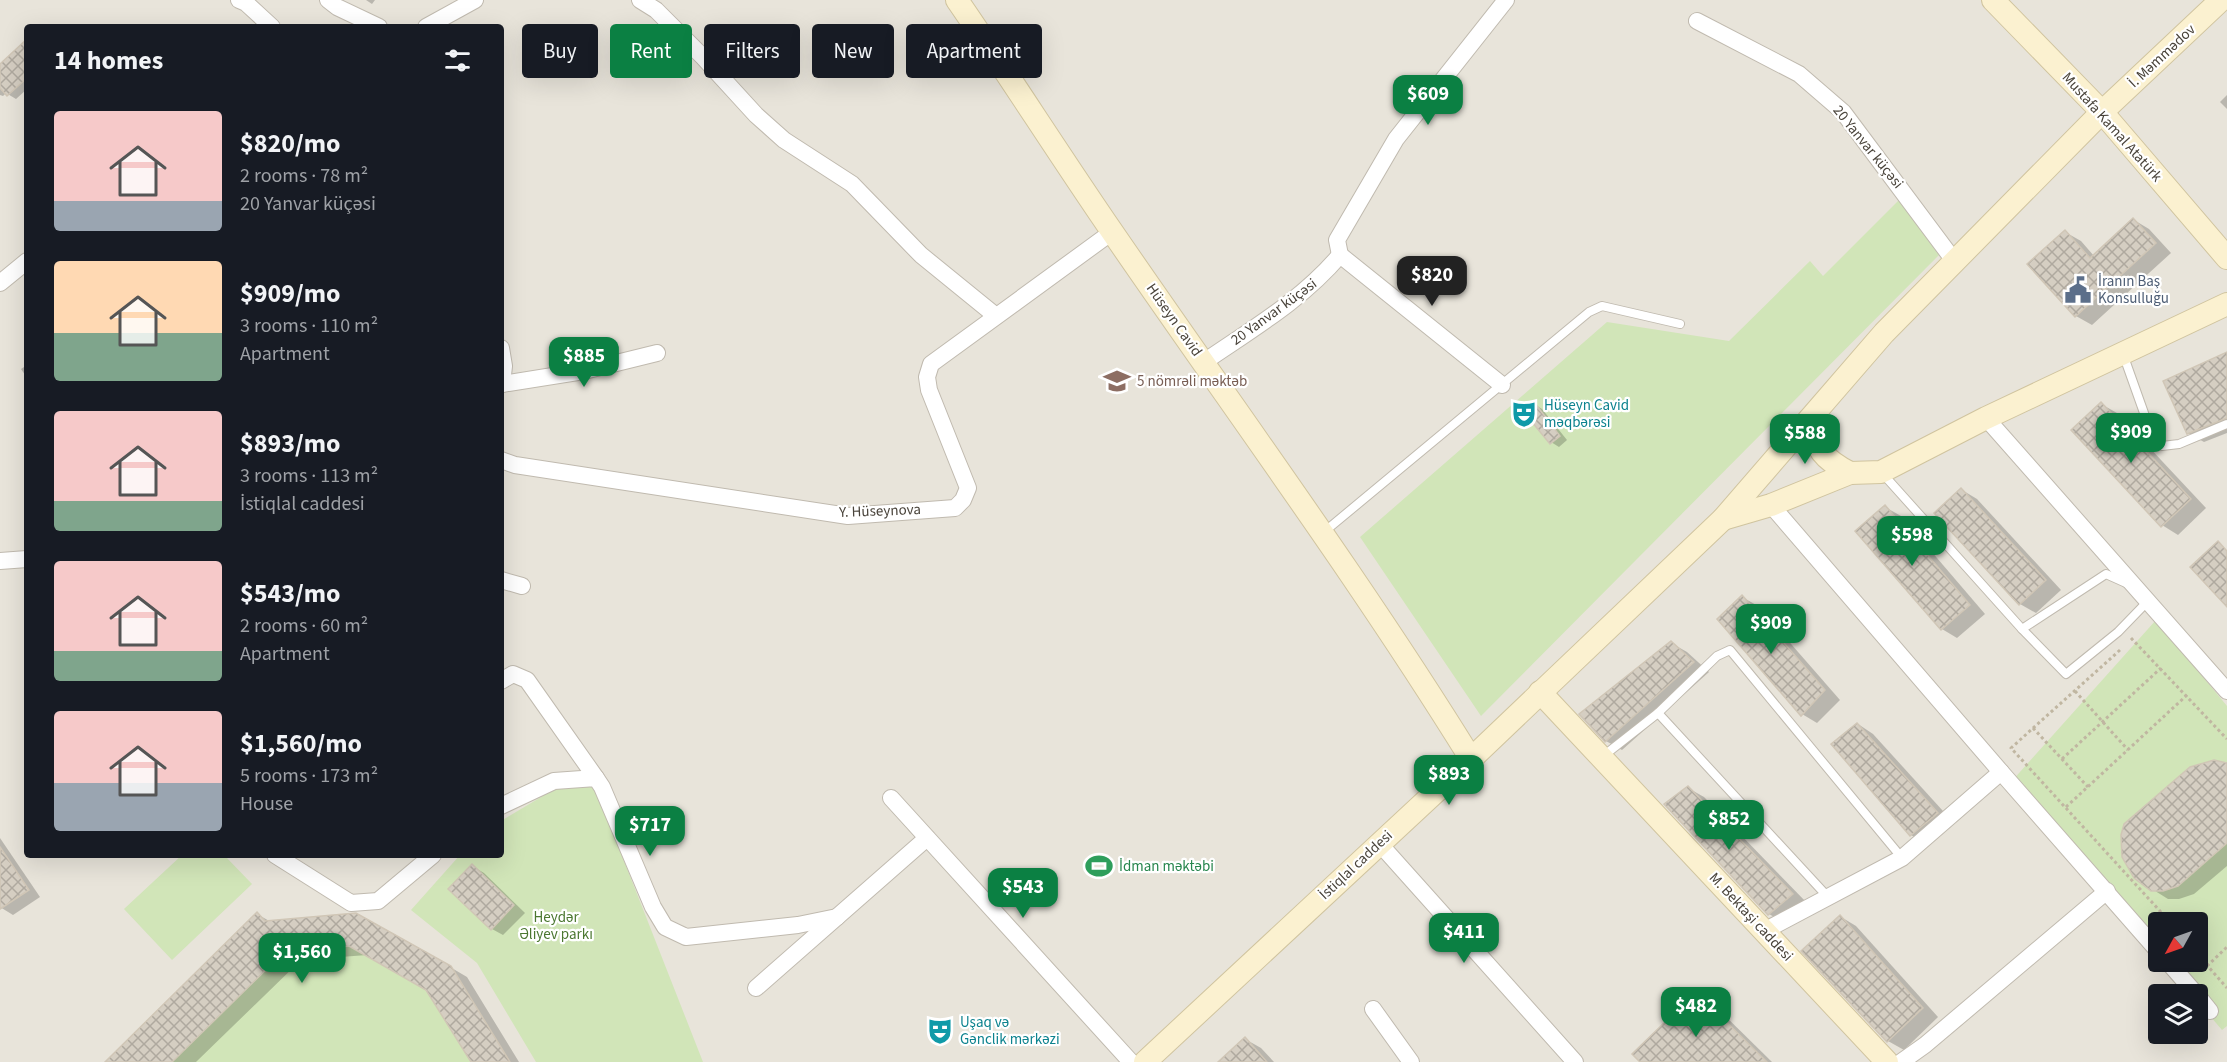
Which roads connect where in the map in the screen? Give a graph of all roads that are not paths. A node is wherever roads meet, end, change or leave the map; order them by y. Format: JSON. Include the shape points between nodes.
{"nodes":[{"id":1,"x":239,"y":0,"type":"edge"},
{"id":2,"x":328,"y":0,"type":"edge"},
{"id":3,"x":475,"y":0,"type":"edge"},
{"id":4,"x":640,"y":0,"type":"edge"},
{"id":5,"x":957,"y":0,"type":"edge"},
{"id":6,"x":1506,"y":0,"type":"edge"},
{"id":7,"x":1993,"y":0,"type":"edge"},
{"id":8,"x":2221,"y":0,"type":"edge"},
{"id":9,"x":1697,"y":21,"type":"dead end"},
{"id":10,"x":269,"y":24,"type":"edge"},
{"id":11,"x":373,"y":24,"type":"edge"},
{"id":12,"x":431,"y":24,"type":"edge"},
{"id":13,"x":2102,"y":112,"type":"junction"},
{"id":14,"x":1112,"y":232,"type":"junction"},
{"id":15,"x":1340,"y":255,"type":"junction"},
{"id":16,"x":2227,"y":258,"type":"edge"},
{"id":17,"x":1955,"y":262,"type":"junction"},
{"id":18,"x":24,"y":263,"type":"edge"},
{"id":19,"x":0,"y":283,"type":"edge"},
{"id":20,"x":2227,"y":304,"type":"edge"},
{"id":21,"x":996,"y":316,"type":"junction"},
{"id":22,"x":1680,"y":324,"type":"dead end"},
{"id":23,"x":657,"y":353,"type":"dead end"},
{"id":24,"x":2123,"y":354,"type":"junction"},
{"id":25,"x":1204,"y":362,"type":"junction"},
{"id":26,"x":504,"y":385,"type":"edge"},
{"id":27,"x":1502,"y":385,"type":"junction"},
{"id":28,"x":1986,"y":418,"type":"junction"},
{"id":29,"x":1809,"y":420,"type":"junction"},
{"id":30,"x":2227,"y":424,"type":"edge"},
{"id":31,"x":504,"y":461,"type":"edge"},
{"id":32,"x":1881,"y":472,"type":"junction"},
{"id":33,"x":1850,"y":473,"type":"junction"},
{"id":34,"x":1771,"y":505,"type":"junction"},
{"id":35,"x":1723,"y":519,"type":"junction"},
{"id":36,"x":1323,"y":532,"type":"junction"},
{"id":37,"x":24,"y":559,"type":"edge"},
{"id":38,"x":0,"y":561,"type":"edge"},
{"id":39,"x":504,"y":581,"type":"edge"},
{"id":40,"x":522,"y":586,"type":"dead end"},
{"id":41,"x":2132,"y":586,"type":"junction"},
{"id":42,"x":2148,"y":601,"type":"junction"},
{"id":43,"x":2022,"y":629,"type":"junction"},
{"id":44,"x":504,"y":679,"type":"edge"},
{"id":45,"x":2227,"y":691,"type":"edge"},
{"id":46,"x":1540,"y":692,"type":"junction"},
{"id":47,"x":1658,"y":712,"type":"junction"},
{"id":48,"x":1602,"y":758,"type":"junction"},
{"id":49,"x":1471,"y":759,"type":"junction"},
{"id":50,"x":2001,"y":772,"type":"junction"},
{"id":51,"x":596,"y":778,"type":"junction"},
{"id":52,"x":891,"y":798,"type":"dead end"},
{"id":53,"x":504,"y":805,"type":"edge"},
{"id":54,"x":927,"y":838,"type":"junction"},
{"id":55,"x":1378,"y":843,"type":"junction"},
{"id":56,"x":280,"y":858,"type":"edge"},
{"id":57,"x":429,"y":858,"type":"edge"},
{"id":58,"x":1902,"y":858,"type":"junction"},
{"id":59,"x":2108,"y":891,"type":"junction"},
{"id":60,"x":1827,"y":896,"type":"junction"},
{"id":61,"x":837,"y":917,"type":"junction"},
{"id":62,"x":1764,"y":931,"type":"junction"},
{"id":63,"x":2148,"y":939,"type":"edge"},
{"id":64,"x":2177,"y":972,"type":"edge"},
{"id":65,"x":2187,"y":984,"type":"edge"},
{"id":66,"x":756,"y":988,"type":"dead end"},
{"id":67,"x":1372,"y":1009,"type":"dead end"},
{"id":68,"x":2208,"y":1009,"type":"edge"},
{"id":69,"x":2210,"y":1011,"type":"dead end"},
{"id":70,"x":1131,"y":1062,"type":"edge"},
{"id":71,"x":1145,"y":1062,"type":"edge"},
{"id":72,"x":1411,"y":1062,"type":"edge"},
{"id":73,"x":1575,"y":1062,"type":"edge"},
{"id":74,"x":1887,"y":1062,"type":"edge"},
{"id":75,"x":1901,"y":1062,"type":"edge"}],
"edges":[{"from":1,"to":10,"type":"street"},
{"from":2,"to":11,"type":"street"},
{"from":3,"to":12,"type":"street"},
{"from":4,"to":21,"type":"street","via":[[656,10],[784,140],[852,184],[921,255]]},
{"from":5,"to":14,"type":"main road","name":"Hüseyn Cavid"},
{"from":6,"to":15,"type":"street","via":[[1396,139],[1337,240]]},
{"from":7,"to":13,"type":"main road","name":"Mustafa Kamal Atatürk"},
{"from":8,"to":13,"type":"main road","name":"İ. Məmmədov"},
{"from":9,"to":17,"type":"street","name":"20 Yanvar küçəsi","via":[[1799,74],[1843,111]]},
{"from":13,"to":16,"type":"main road","name":"Mustafa Kamal Atatürk"},
{"from":13,"to":17,"type":"main road","name":"İ. Məmmədov"},
{"from":14,"to":21,"type":"street","name":"Y. Hüseynova"},
{"from":14,"to":25,"type":"main road","name":"Hüseyn Cavid"},
{"from":15,"to":25,"type":"street","name":"20 Yanvar küçəsi","via":[[1321,278],[1288,305]]},
{"from":15,"to":27,"type":"street"},
{"from":17,"to":29,"type":"main road","name":"İstiqlal caddesi","via":[[1884,333]]},
{"from":18,"to":19,"type":"street"},
{"from":20,"to":24,"type":"main road"},
{"from":21,"to":31,"type":"street","name":"Y. Hüseynova","via":[[932,364],[927,377],[968,488],[955,508],[848,516]]},
{"from":22,"to":27,"type":"lane","via":[[1602,306],[1589,312]]},
{"from":23,"to":26,"type":"street"},
{"from":24,"to":28,"type":"main road"},
{"from":24,"to":30,"type":"lane","via":[[2149,427],[2162,446],[2179,444]]},
{"from":25,"to":36,"type":"main road","name":"Hüseyn Cavid"},
{"from":27,"to":36,"type":"lane"},
{"from":28,"to":32,"type":"main road"},
{"from":28,"to":41,"type":"street"},
{"from":29,"to":33,"type":"main road","via":[[1820,452]]},
{"from":29,"to":35,"type":"main road","name":"İstiqlal caddesi"},
{"from":32,"to":33,"type":"main road"},
{"from":32,"to":43,"type":"lane"},
{"from":33,"to":34,"type":"main road"},
{"from":34,"to":35,"type":"main road"},
{"from":34,"to":50,"type":"street"},
{"from":35,"to":46,"type":"main road","name":"İstiqlal caddesi"},
{"from":36,"to":49,"type":"main road","name":"Hüseyn Cavid","via":[[1416,669]]},
{"from":37,"to":38,"type":"street"},
{"from":39,"to":40,"type":"street"},
{"from":41,"to":42,"type":"street"},
{"from":41,"to":43,"type":"lane","via":[[2106,574]]},
{"from":42,"to":43,"type":"lane","via":[[2067,674]]},
{"from":42,"to":45,"type":"street"},
{"from":44,"to":51,"type":"street","via":[[513,674],[527,680]]},
{"from":46,"to":48,"type":"main road","name":"M. Bektaşi caddesi"},
{"from":46,"to":49,"type":"main road","name":"İstiqlal caddesi"},
{"from":47,"to":48,"type":"lane"},
{"from":47,"to":58,"type":"lane","via":[[1717,656],[1730,650]]},
{"from":47,"to":60,"type":"lane"},
{"from":48,"to":62,"type":"main road","name":"M. Bektaşi caddesi"},
{"from":49,"to":55,"type":"main road","name":"İstiqlal caddesi"},
{"from":50,"to":58,"type":"street"},
{"from":50,"to":59,"type":"street"},
{"from":51,"to":53,"type":"street","via":[[554,781]]},
{"from":51,"to":61,"type":"street","via":[[665,927],[686,938]]},
{"from":52,"to":54,"type":"street"},
{"from":54,"to":61,"type":"street"},
{"from":54,"to":70,"type":"street"},
{"from":55,"to":71,"type":"main road","name":"İstiqlal caddesi"},
{"from":55,"to":73,"type":"street"},
{"from":56,"to":57,"type":"street","via":[[351,903],[378,901]]},
{"from":58,"to":60,"type":"street"},
{"from":59,"to":63,"type":"street"},
{"from":59,"to":75,"type":"street"},
{"from":60,"to":62,"type":"street"},
{"from":61,"to":66,"type":"street"},
{"from":62,"to":74,"type":"main road","name":"M. Bektaşi caddesi"},
{"from":64,"to":65,"type":"street"},
{"from":67,"to":72,"type":"street"},
{"from":68,"to":69,"type":"street"}]}
